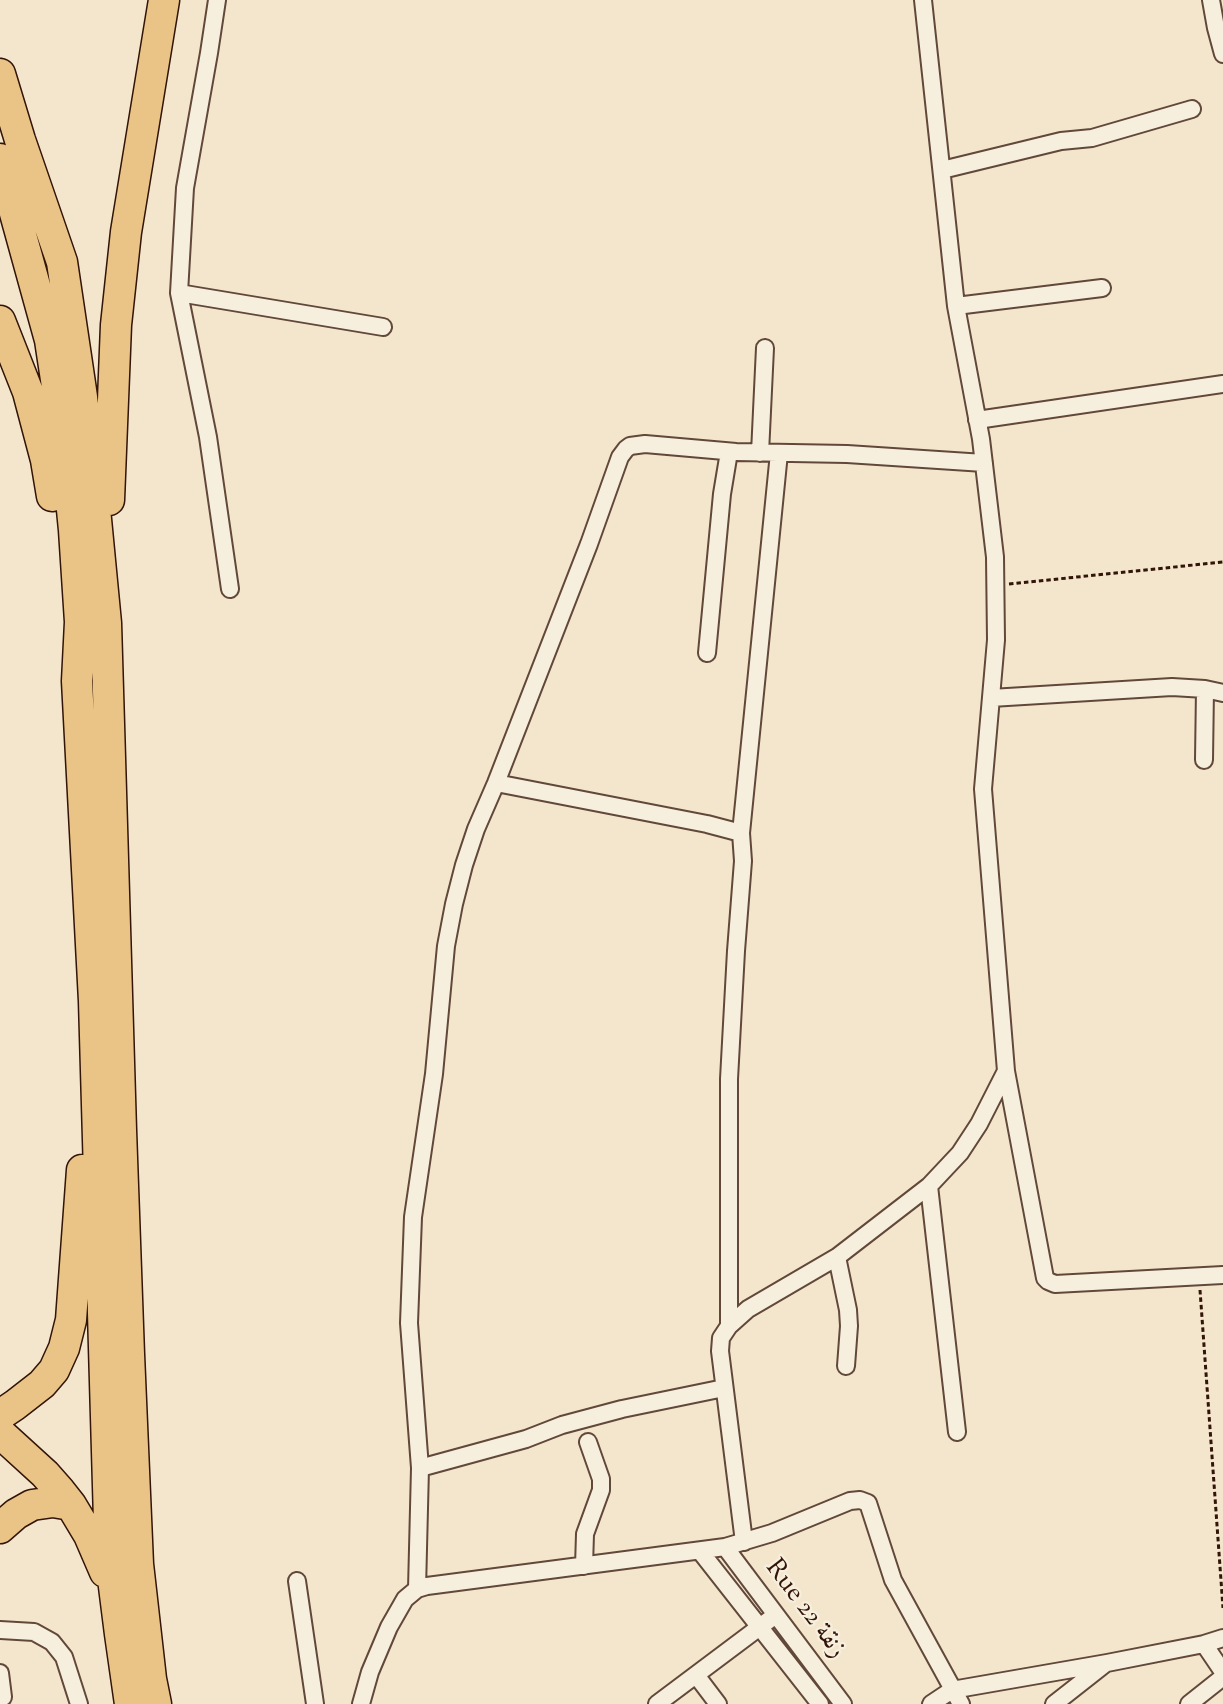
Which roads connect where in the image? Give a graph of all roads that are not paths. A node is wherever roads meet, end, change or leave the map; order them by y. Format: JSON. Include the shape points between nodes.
{"nodes":[{"id":1,"x":164,"y":0,"type":"edge"},
{"id":2,"x":217,"y":0,"type":"edge"},
{"id":3,"x":923,"y":0,"type":"edge"},
{"id":4,"x":1211,"y":0,"type":"edge"},
{"id":5,"x":1223,"y":54,"type":"edge"},
{"id":6,"x":0,"y":74,"type":"edge"},
{"id":7,"x":1192,"y":109,"type":"dead end"},
{"id":8,"x":0,"y":159,"type":"edge"},
{"id":9,"x":942,"y":170,"type":"junction"},
{"id":10,"x":1102,"y":288,"type":"dead end"},
{"id":11,"x":179,"y":293,"type":"junction"},
{"id":12,"x":956,"y":306,"type":"junction"},
{"id":13,"x":0,"y":321,"type":"edge"},
{"id":14,"x":383,"y":327,"type":"dead end"},
{"id":15,"x":765,"y":348,"type":"dead end"},
{"id":16,"x":1223,"y":384,"type":"edge"},
{"id":17,"x":977,"y":420,"type":"junction"},
{"id":18,"x":729,"y":452,"type":"junction"},
{"id":19,"x":760,"y":453,"type":"junction"},
{"id":20,"x":779,"y":453,"type":"junction"},
{"id":21,"x":984,"y":463,"type":"junction"},
{"id":22,"x":230,"y":589,"type":"dead end"},
{"id":23,"x":105,"y":623,"type":"junction"},
{"id":24,"x":707,"y":653,"type":"dead end"},
{"id":25,"x":77,"y":681,"type":"junction"},
{"id":26,"x":1205,"y":689,"type":"junction"},
{"id":27,"x":1223,"y":693,"type":"edge"},
{"id":28,"x":991,"y":698,"type":"junction"},
{"id":29,"x":1204,"y":760,"type":"dead end"},
{"id":30,"x":496,"y":783,"type":"junction"},
{"id":31,"x":741,"y":833,"type":"junction"},
{"id":32,"x":96,"y":1063,"type":"junction"},
{"id":33,"x":1006,"y":1071,"type":"junction"},
{"id":34,"x":929,"y":1186,"type":"junction"},
{"id":35,"x":837,"y":1257,"type":"junction"},
{"id":36,"x":1223,"y":1275,"type":"edge"},
{"id":37,"x":729,"y":1326,"type":"junction"},
{"id":38,"x":846,"y":1366,"type":"dead end"},
{"id":39,"x":724,"y":1388,"type":"junction"},
{"id":40,"x":0,"y":1415,"type":"edge"},
{"id":41,"x":957,"y":1432,"type":"dead end"},
{"id":42,"x":0,"y":1433,"type":"edge"},
{"id":43,"x":588,"y":1442,"type":"dead end"},
{"id":44,"x":420,"y":1468,"type":"junction"},
{"id":45,"x":71,"y":1505,"type":"junction"},
{"id":46,"x":0,"y":1528,"type":"edge"},
{"id":47,"x":744,"y":1542,"type":"junction"},
{"id":48,"x":725,"y":1547,"type":"junction"},
{"id":49,"x":700,"y":1551,"type":"junction"},
{"id":50,"x":584,"y":1566,"type":"junction"},
{"id":51,"x":297,"y":1581,"type":"dead end"},
{"id":52,"x":417,"y":1589,"type":"junction"},
{"id":53,"x":115,"y":1594,"type":"junction"},
{"id":54,"x":775,"y":1616,"type":"junction"},
{"id":55,"x":759,"y":1625,"type":"junction"},
{"id":56,"x":0,"y":1630,"type":"edge"},
{"id":57,"x":1223,"y":1638,"type":"edge"},
{"id":58,"x":1204,"y":1644,"type":"junction"},
{"id":59,"x":1107,"y":1663,"type":"junction"},
{"id":60,"x":1223,"y":1672,"type":"edge"},
{"id":61,"x":0,"y":1673,"type":"edge"},
{"id":62,"x":696,"y":1675,"type":"junction"},
{"id":63,"x":1223,"y":1677,"type":"edge"},
{"id":64,"x":3,"y":1697,"type":"dead end"},
{"id":65,"x":956,"y":1697,"type":"edge"},
{"id":66,"x":79,"y":1704,"type":"edge"},
{"id":67,"x":130,"y":1704,"type":"edge"},
{"id":68,"x":156,"y":1704,"type":"edge"},
{"id":69,"x":315,"y":1704,"type":"edge"},
{"id":70,"x":361,"y":1704,"type":"edge"},
{"id":71,"x":657,"y":1704,"type":"edge"},
{"id":72,"x":718,"y":1704,"type":"edge"},
{"id":73,"x":820,"y":1704,"type":"edge"},
{"id":74,"x":843,"y":1704,"type":"edge"},
{"id":75,"x":931,"y":1704,"type":"edge"},
{"id":76,"x":1054,"y":1704,"type":"edge"},
{"id":77,"x":1189,"y":1704,"type":"edge"}],
"edges":[{"from":1,"to":23,"type":"highway","via":[[126,232],[116,325]]},
{"from":2,"to":11,"type":"street","via":[[185,188]]},
{"from":3,"to":9,"type":"street"},
{"from":4,"to":5,"type":"street"},
{"from":6,"to":23,"type":"highway","via":[[62,262],[82,397]]},
{"from":7,"to":9,"type":"street","via":[[1092,138],[1061,141]]},
{"from":8,"to":25,"type":"highway","via":[[52,351],[74,530],[80,622]]},
{"from":9,"to":12,"type":"street"},
{"from":10,"to":12,"type":"street"},
{"from":11,"to":14,"type":"street"},
{"from":11,"to":22,"type":"street","via":[[208,437]]},
{"from":12,"to":17,"type":"street"},
{"from":13,"to":25,"type":"highway","via":[[28,392],[46,460]]},
{"from":15,"to":19,"type":"street"},
{"from":16,"to":17,"type":"street"},
{"from":17,"to":21,"type":"street"},
{"from":18,"to":19,"type":"street"},
{"from":18,"to":24,"type":"street"},
{"from":18,"to":30,"type":"street","via":[[645,444],[630,446],[620,457]]},
{"from":19,"to":20,"type":"street"},
{"from":20,"to":21,"type":"street"},
{"from":20,"to":31,"type":"street"},
{"from":21,"to":28,"type":"street","via":[[995,557],[996,640]]},
{"from":23,"to":68,"type":"highway","via":[[137,1541]]},
{"from":25,"to":32,"type":"highway"},
{"from":26,"to":27,"type":"street"},
{"from":26,"to":28,"type":"street","via":[[1172,687]]},
{"from":26,"to":29,"type":"street"},
{"from":28,"to":33,"type":"street","via":[[983,789]]},
{"from":30,"to":31,"type":"street"},
{"from":30,"to":44,"type":"street","via":[[476,830],[454,904],[413,1217],[409,1323]]},
{"from":31,"to":37,"type":"street","via":[[743,861],[729,1079]]},
{"from":32,"to":40,"type":"highway","via":[[82,1168],[68,1337],[54,1370],[28,1396]]},
{"from":32,"to":53,"type":"highway","via":[[110,1555]]},
{"from":33,"to":34,"type":"street","via":[[960,1153]]},
{"from":33,"to":36,"type":"street","via":[[1048,1281]]},
{"from":34,"to":35,"type":"street"},
{"from":34,"to":41,"type":"street"},
{"from":35,"to":37,"type":"street","via":[[748,1309]]},
{"from":35,"to":38,"type":"street","via":[[848,1310]]},
{"from":37,"to":39,"type":"street","via":[[720,1351]]},
{"from":39,"to":44,"type":"street","via":[[562,1425]]},
{"from":39,"to":47,"type":"street"},
{"from":42,"to":45,"type":"highway","via":[[45,1474]]},
{"from":43,"to":50,"type":"street","via":[[601,1490],[585,1534]]},
{"from":44,"to":52,"type":"street"},
{"from":45,"to":46,"type":"highway","via":[[32,1505]]},
{"from":45,"to":53,"type":"highway"},
{"from":47,"to":48,"type":"street"},
{"from":47,"to":65,"type":"street","via":[[850,1501],[867,1503],[893,1580]]},
{"from":48,"to":49,"type":"street"},
{"from":48,"to":54,"type":"street","name":"Rue 22 زنقة"},
{"from":49,"to":50,"type":"street"},
{"from":49,"to":55,"type":"street","name":"Rue 22 زنقة"},
{"from":50,"to":52,"type":"street"},
{"from":51,"to":69,"type":"street"},
{"from":52,"to":70,"type":"street","via":[[405,1599],[389,1627]]},
{"from":53,"to":67,"type":"highway"},
{"from":54,"to":55,"type":"street"},
{"from":54,"to":74,"type":"street","name":"Rue 22 زنقة"},
{"from":55,"to":62,"type":"street"},
{"from":55,"to":73,"type":"street","name":"Rue 22 زنقة"},
{"from":56,"to":66,"type":"street","via":[[34,1632],[52,1642],[64,1657]]},
{"from":57,"to":58,"type":"street"},
{"from":58,"to":59,"type":"street"},
{"from":58,"to":60,"type":"street"},
{"from":59,"to":65,"type":"street"},
{"from":59,"to":76,"type":"street"},
{"from":61,"to":64,"type":"street"},
{"from":62,"to":71,"type":"street"},
{"from":62,"to":72,"type":"street"},
{"from":63,"to":77,"type":"street"},
{"from":65,"to":75,"type":"street"}]}
